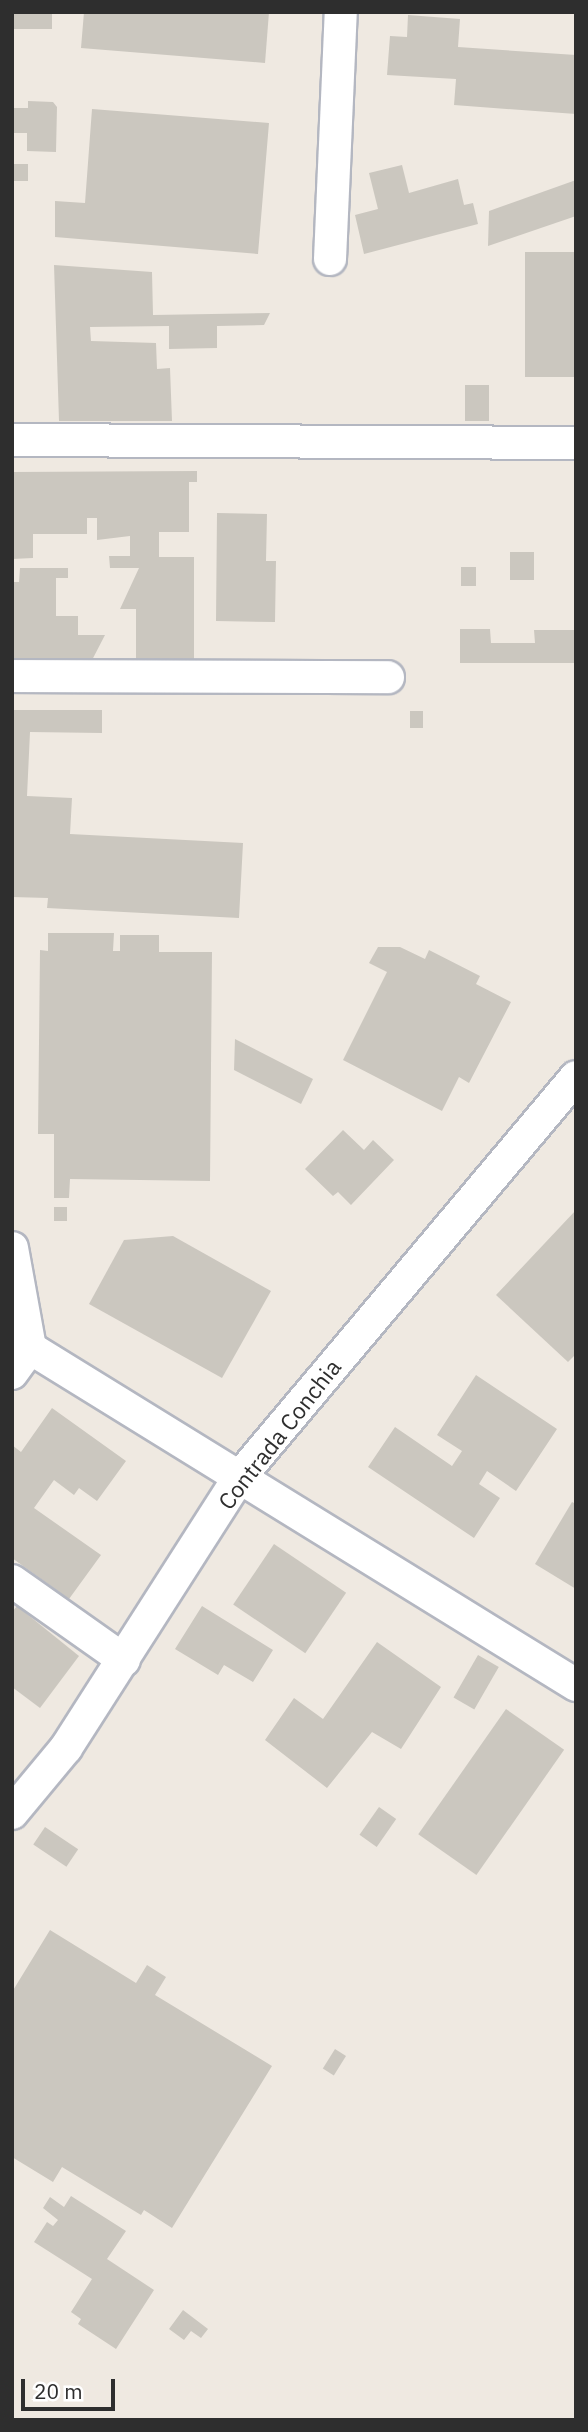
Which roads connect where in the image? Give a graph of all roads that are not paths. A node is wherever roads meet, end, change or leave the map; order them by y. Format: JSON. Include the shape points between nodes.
{"nodes":[{"id":1,"x":341,"y":12,"type":"edge"},
{"id":2,"x":330,"y":259,"type":"dead end"},
{"id":3,"x":12,"y":440,"type":"edge"},
{"id":4,"x":576,"y":443,"type":"edge"},
{"id":5,"x":12,"y":676,"type":"edge"},
{"id":6,"x":388,"y":677,"type":"dead end"},
{"id":7,"x":576,"y":1077,"type":"edge"},
{"id":8,"x":12,"y":1248,"type":"edge"},
{"id":9,"x":30,"y":1348,"type":"junction"},
{"id":10,"x":12,"y":1373,"type":"edge"},
{"id":11,"x":238,"y":1479,"type":"junction"},
{"id":12,"x":12,"y":1581,"type":"edge"},
{"id":13,"x":124,"y":1660,"type":"junction"},
{"id":14,"x":576,"y":1685,"type":"edge"},
{"id":15,"x":12,"y":1813,"type":"edge"}],
"edges":[{"from":1,"to":2,"type":"street"},
{"from":3,"to":4,"type":"street"},
{"from":5,"to":6,"type":"street"},
{"from":7,"to":11,"type":"street","name":"Contrada Conchia"},
{"from":8,"to":9,"type":"street"},
{"from":9,"to":10,"type":"street"},
{"from":9,"to":11,"type":"street"},
{"from":11,"to":13,"type":"street","name":"Contrada Conchia"},
{"from":11,"to":14,"type":"street"},
{"from":12,"to":13,"type":"street"},
{"from":13,"to":15,"type":"street","name":"Contrada Conchia","via":[[66,1748]]}]}
